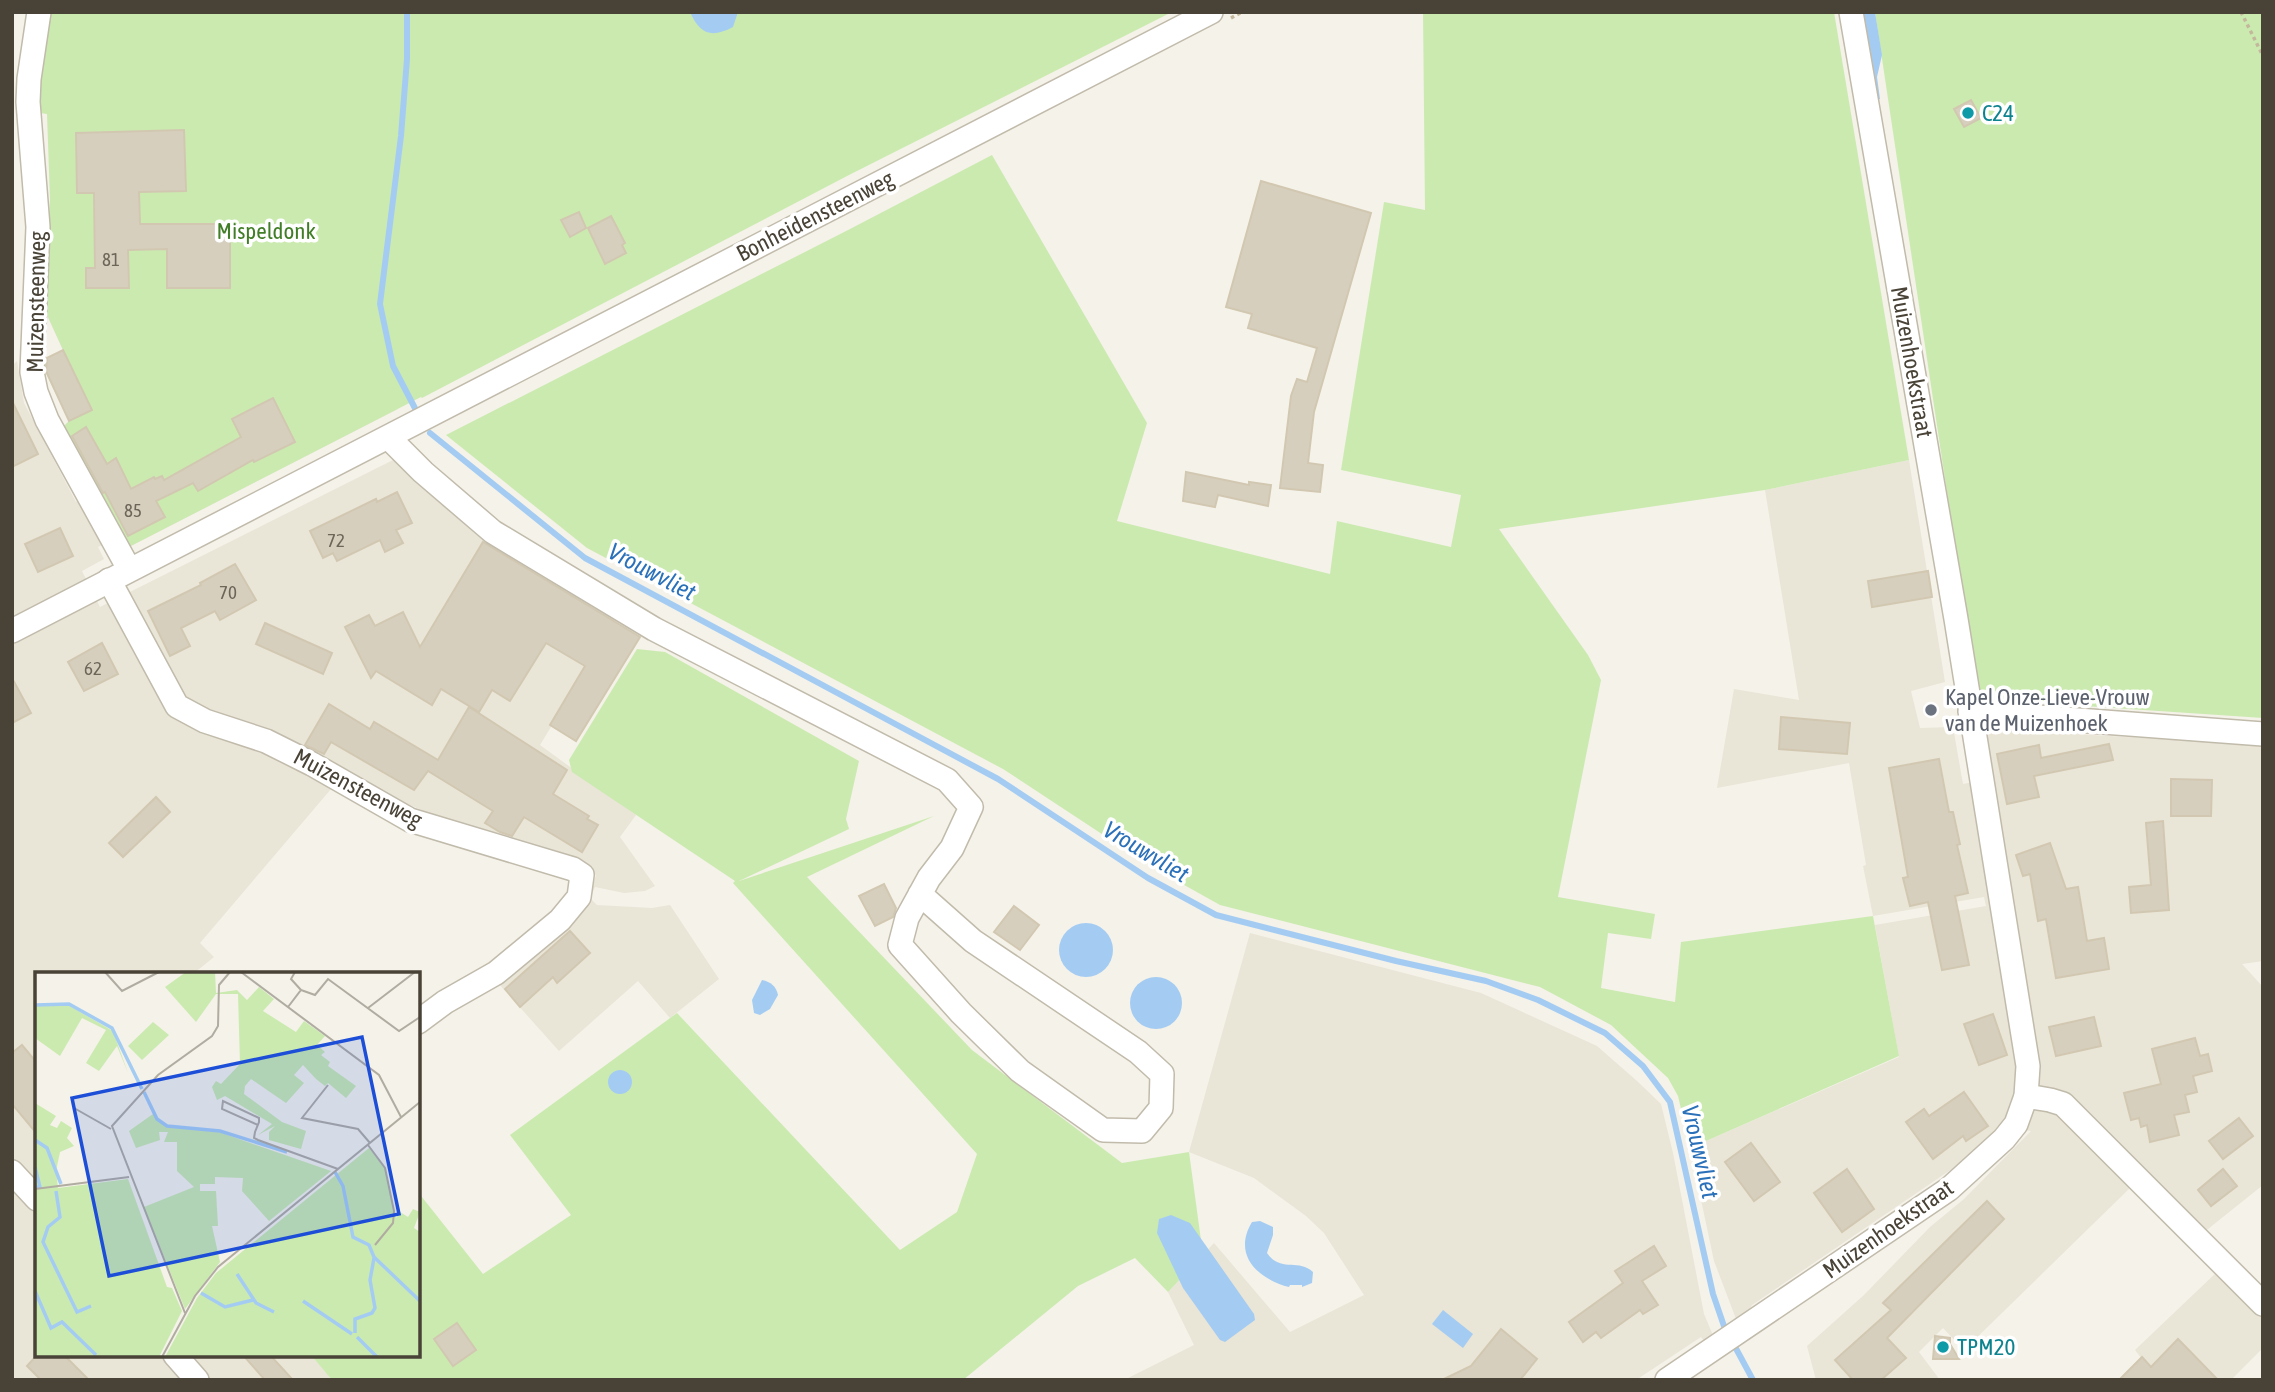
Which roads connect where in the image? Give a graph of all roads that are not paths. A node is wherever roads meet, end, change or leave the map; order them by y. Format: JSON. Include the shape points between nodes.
{"nodes":[{"id":1,"x":38,"y":12,"type":"edge"},
{"id":2,"x":1211,"y":12,"type":"edge"},
{"id":3,"x":1851,"y":12,"type":"edge"},
{"id":4,"x":413,"y":425,"type":"junction"},
{"id":5,"x":119,"y":574,"type":"junction"},
{"id":6,"x":12,"y":631,"type":"edge"},
{"id":7,"x":1970,"y":712,"type":"junction"},
{"id":8,"x":2263,"y":734,"type":"edge"},
{"id":9,"x":920,"y":894,"type":"junction"},
{"id":10,"x":420,"y":1021,"type":"edge"},
{"id":11,"x":2026,"y":1096,"type":"junction"},
{"id":12,"x":12,"y":1172,"type":"edge"},
{"id":13,"x":35,"y":1197,"type":"edge"},
{"id":14,"x":2263,"y":1304,"type":"edge"},
{"id":15,"x":177,"y":1357,"type":"edge"},
{"id":16,"x":197,"y":1380,"type":"edge"},
{"id":17,"x":1667,"y":1380,"type":"edge"}],
"edges":[{"from":1,"to":5,"type":"street","name":"Muizensteenweg","via":[[28,102],[38,227],[32,372],[47,420]]},
{"from":2,"to":4,"type":"street","name":"Bonheidensteenweg"},
{"from":3,"to":7,"type":"street","name":"Muizenhoekstraat"},
{"from":4,"to":5,"type":"street"},
{"from":4,"to":9,"type":"street","via":[[423,472],[493,532],[654,629],[947,780],[971,807],[952,848]]},
{"from":5,"to":6,"type":"street"},
{"from":5,"to":10,"type":"street","name":"Muizensteenweg","via":[[177,706],[205,722],[266,741],[410,820],[573,869],[582,876],[579,897],[560,920],[496,973]]},
{"from":7,"to":8,"type":"street"},
{"from":7,"to":11,"type":"street","name":"Muizenhoekstraat","via":[[2028,1066]]},
{"from":9,"to":9,"type":"street","via":[[906,918],[900,945],[961,1013],[1020,1071],[1102,1130],[1142,1131],[1161,1108],[1162,1074],[1138,1052],[973,941]]},
{"from":11,"to":14,"type":"street","via":[[2063,1104]]},
{"from":11,"to":17,"type":"street","name":"Muizenhoekstraat","via":[[2016,1124],[2004,1139],[1949,1189]]},
{"from":12,"to":13,"type":"street"},
{"from":15,"to":16,"type":"street"}]}
